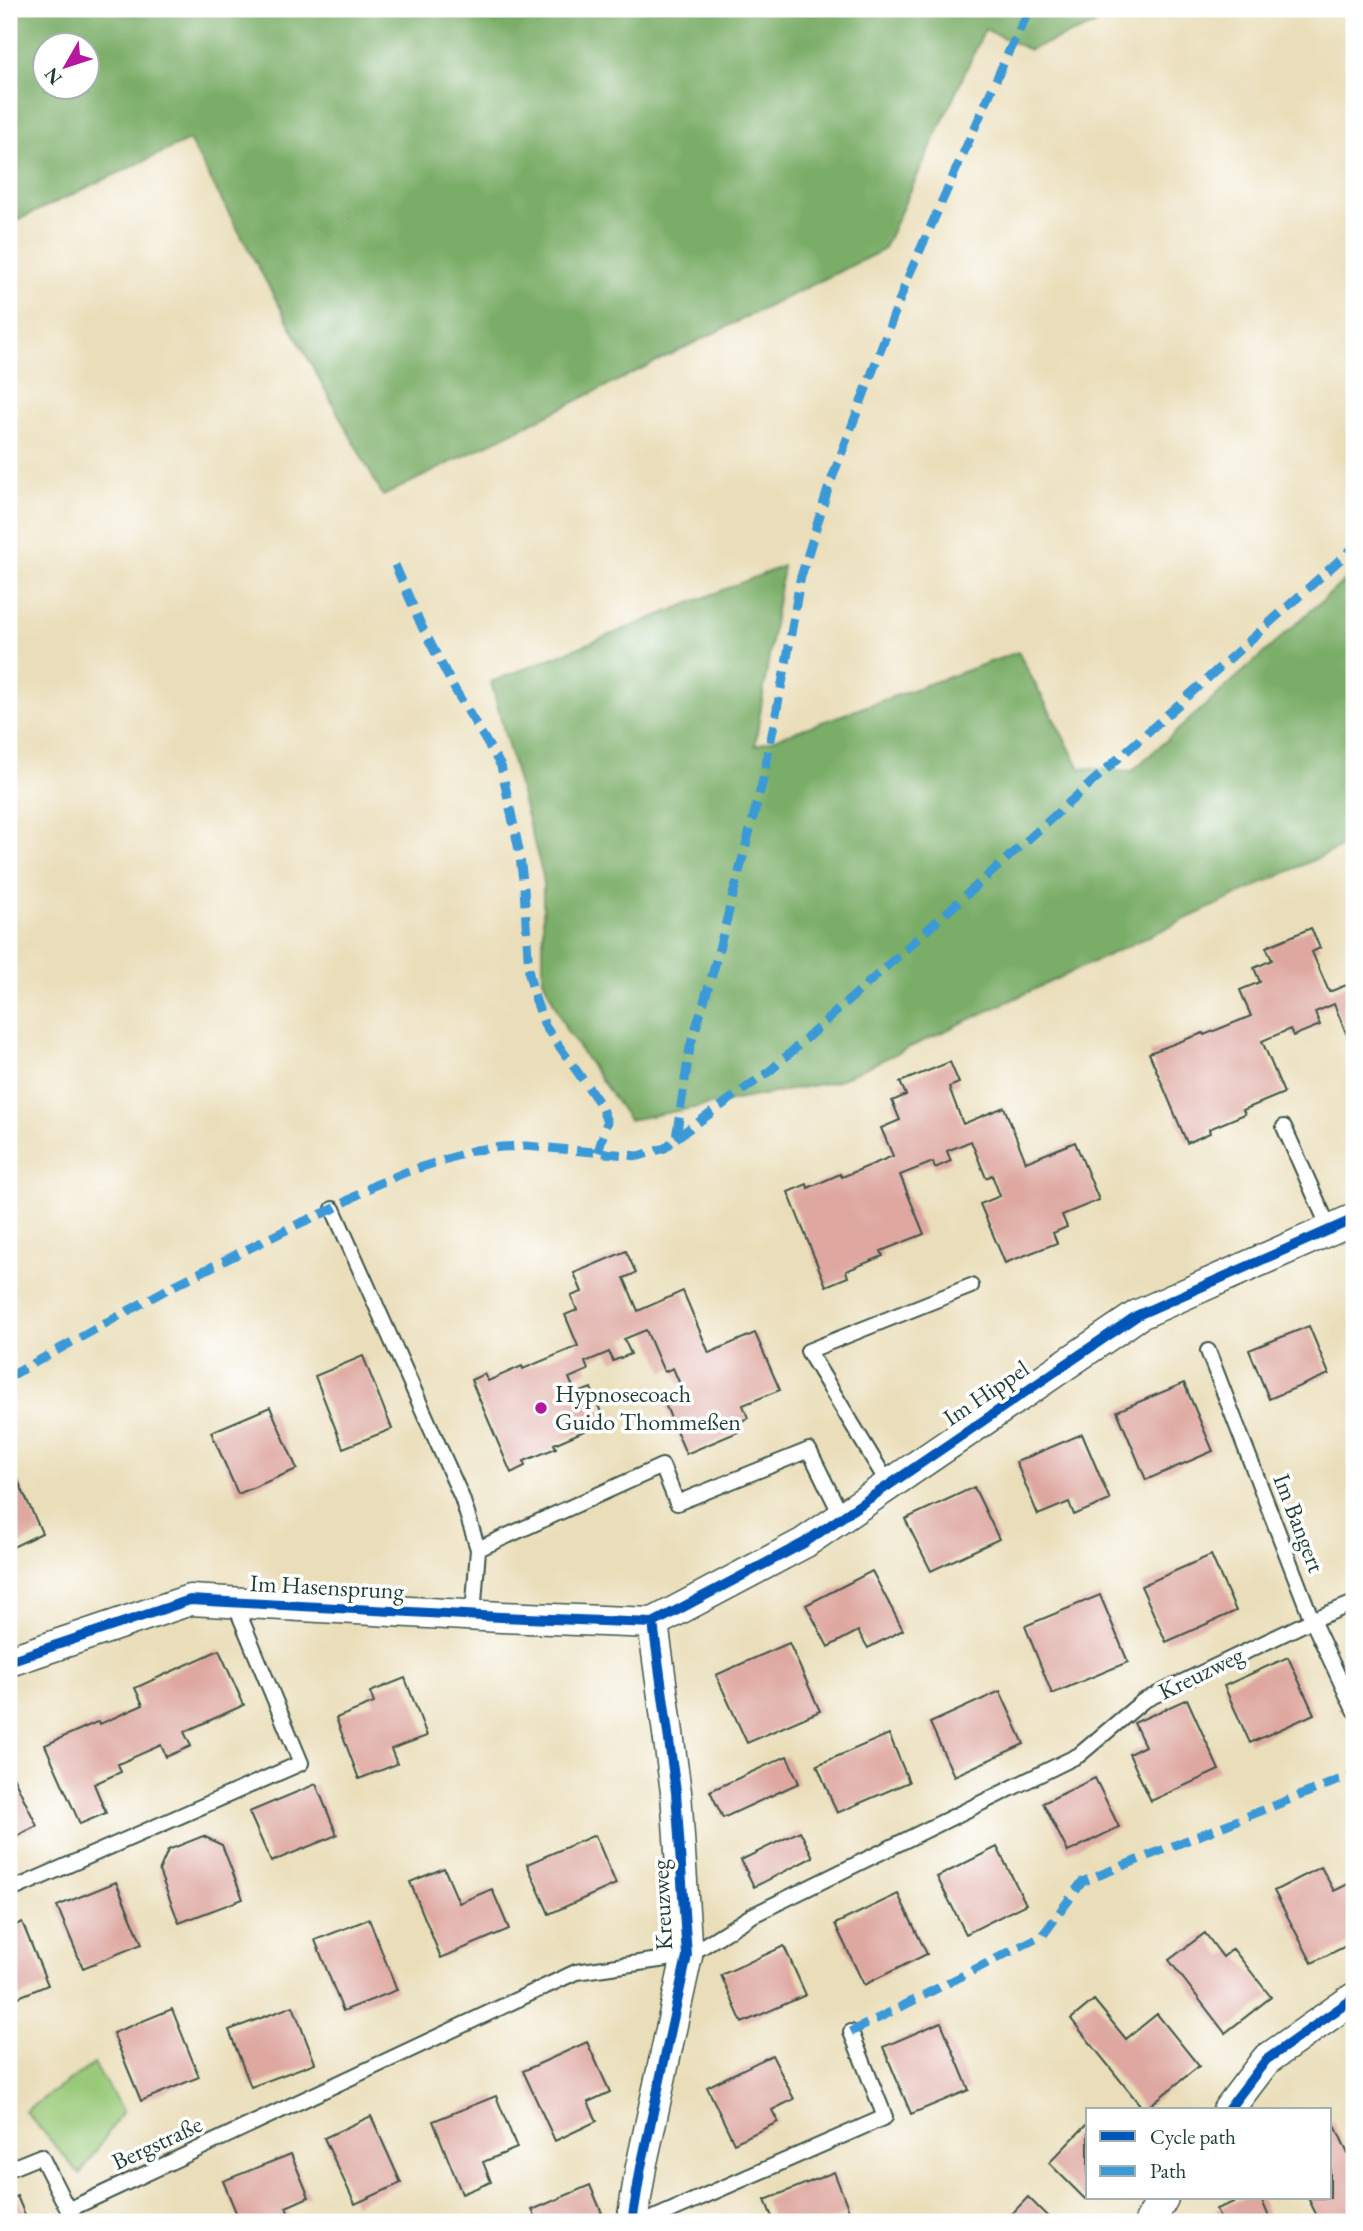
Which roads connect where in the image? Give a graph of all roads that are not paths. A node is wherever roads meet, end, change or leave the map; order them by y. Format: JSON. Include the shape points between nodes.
{"nodes":[{"id":1,"x":1284,"y":1127,"type":"dead end"},
{"id":2,"x":333,"y":1209,"type":"dead end"},
{"id":3,"x":1342,"y":1224,"type":"edge"},
{"id":4,"x":971,"y":1286,"type":"dead end"},
{"id":5,"x":1208,"y":1350,"type":"dead end"},
{"id":6,"x":889,"y":1485,"type":"junction"},
{"id":7,"x":842,"y":1517,"type":"junction"},
{"id":8,"x":478,"y":1549,"type":"junction"},
{"id":9,"x":234,"y":1602,"type":"junction"},
{"id":10,"x":1354,"y":1603,"type":"edge"},
{"id":11,"x":473,"y":1616,"type":"junction"},
{"id":12,"x":1312,"y":1620,"type":"junction"},
{"id":13,"x":653,"y":1623,"type":"junction"},
{"id":14,"x":9,"y":1661,"type":"edge"},
{"id":15,"x":1354,"y":1710,"type":"edge"},
{"id":16,"x":9,"y":1891,"type":"edge"},
{"id":17,"x":687,"y":1956,"type":"junction"},
{"id":18,"x":1354,"y":1998,"type":"edge"},
{"id":19,"x":851,"y":2032,"type":"dead end"},
{"id":20,"x":1230,"y":2108,"type":"edge"},
{"id":21,"x":265,"y":2118,"type":"joint"},
{"id":22,"x":9,"y":2169,"type":"edge"},
{"id":23,"x":1162,"y":2200,"type":"edge"},
{"id":24,"x":71,"y":2216,"type":"edge"},
{"id":25,"x":632,"y":2222,"type":"edge"},
{"id":26,"x":645,"y":2222,"type":"edge"},
{"id":27,"x":1150,"y":2222,"type":"edge"}],
"edges":[{"from":1,"to":3,"type":"lane","name":"Im Hippel"},
{"from":2,"to":8,"type":"lane","via":[[462,1498]]},
{"from":3,"to":6,"type":"street","name":"Im Hippel","via":[[1138,1315]]},
{"from":4,"to":6,"type":"lane","via":[[808,1351]]},
{"from":5,"to":12,"type":"lane","name":"Im Bangert"},
{"from":6,"to":7,"type":"street","name":"Im Hippel"},
{"from":7,"to":8,"type":"lane","via":[[809,1450],[677,1503],[662,1466]]},
{"from":7,"to":13,"type":"street","name":"Im Hippel","via":[[804,1543]]},
{"from":8,"to":11,"type":"lane"},
{"from":9,"to":11,"type":"street","name":"Im Hasensprung"},
{"from":9,"to":14,"type":"street","name":"Im Hasensprung","via":[[190,1600]]},
{"from":9,"to":16,"type":"lane","name":"Im Hasensprung","via":[[301,1763]]},
{"from":10,"to":12,"type":"lane","name":"Kreuzweg"},
{"from":11,"to":13,"type":"street","name":"Im Hasensprung"},
{"from":12,"to":15,"type":"lane","name":"Im Bangert"},
{"from":12,"to":17,"type":"lane","name":"Kreuzweg","via":[[1143,1701],[1079,1755],[752,1915]]},
{"from":13,"to":17,"type":"street","name":"Kreuzweg","via":[[676,1792]]},
{"from":17,"to":21,"type":"lane","name":"Kreuzweg","via":[[576,1972]]},
{"from":17,"to":25,"type":"street","name":"Kreuzweg"},
{"from":18,"to":20,"type":"street","via":[[1266,2060]]},
{"from":19,"to":26,"type":"lane","via":[[885,2117]]},
{"from":21,"to":24,"type":"lane","name":"Bergstraße"},
{"from":22,"to":24,"type":"lane","name":"Bergstraße","via":[[41,2156]]},
{"from":23,"to":27,"type":"street"}]}
